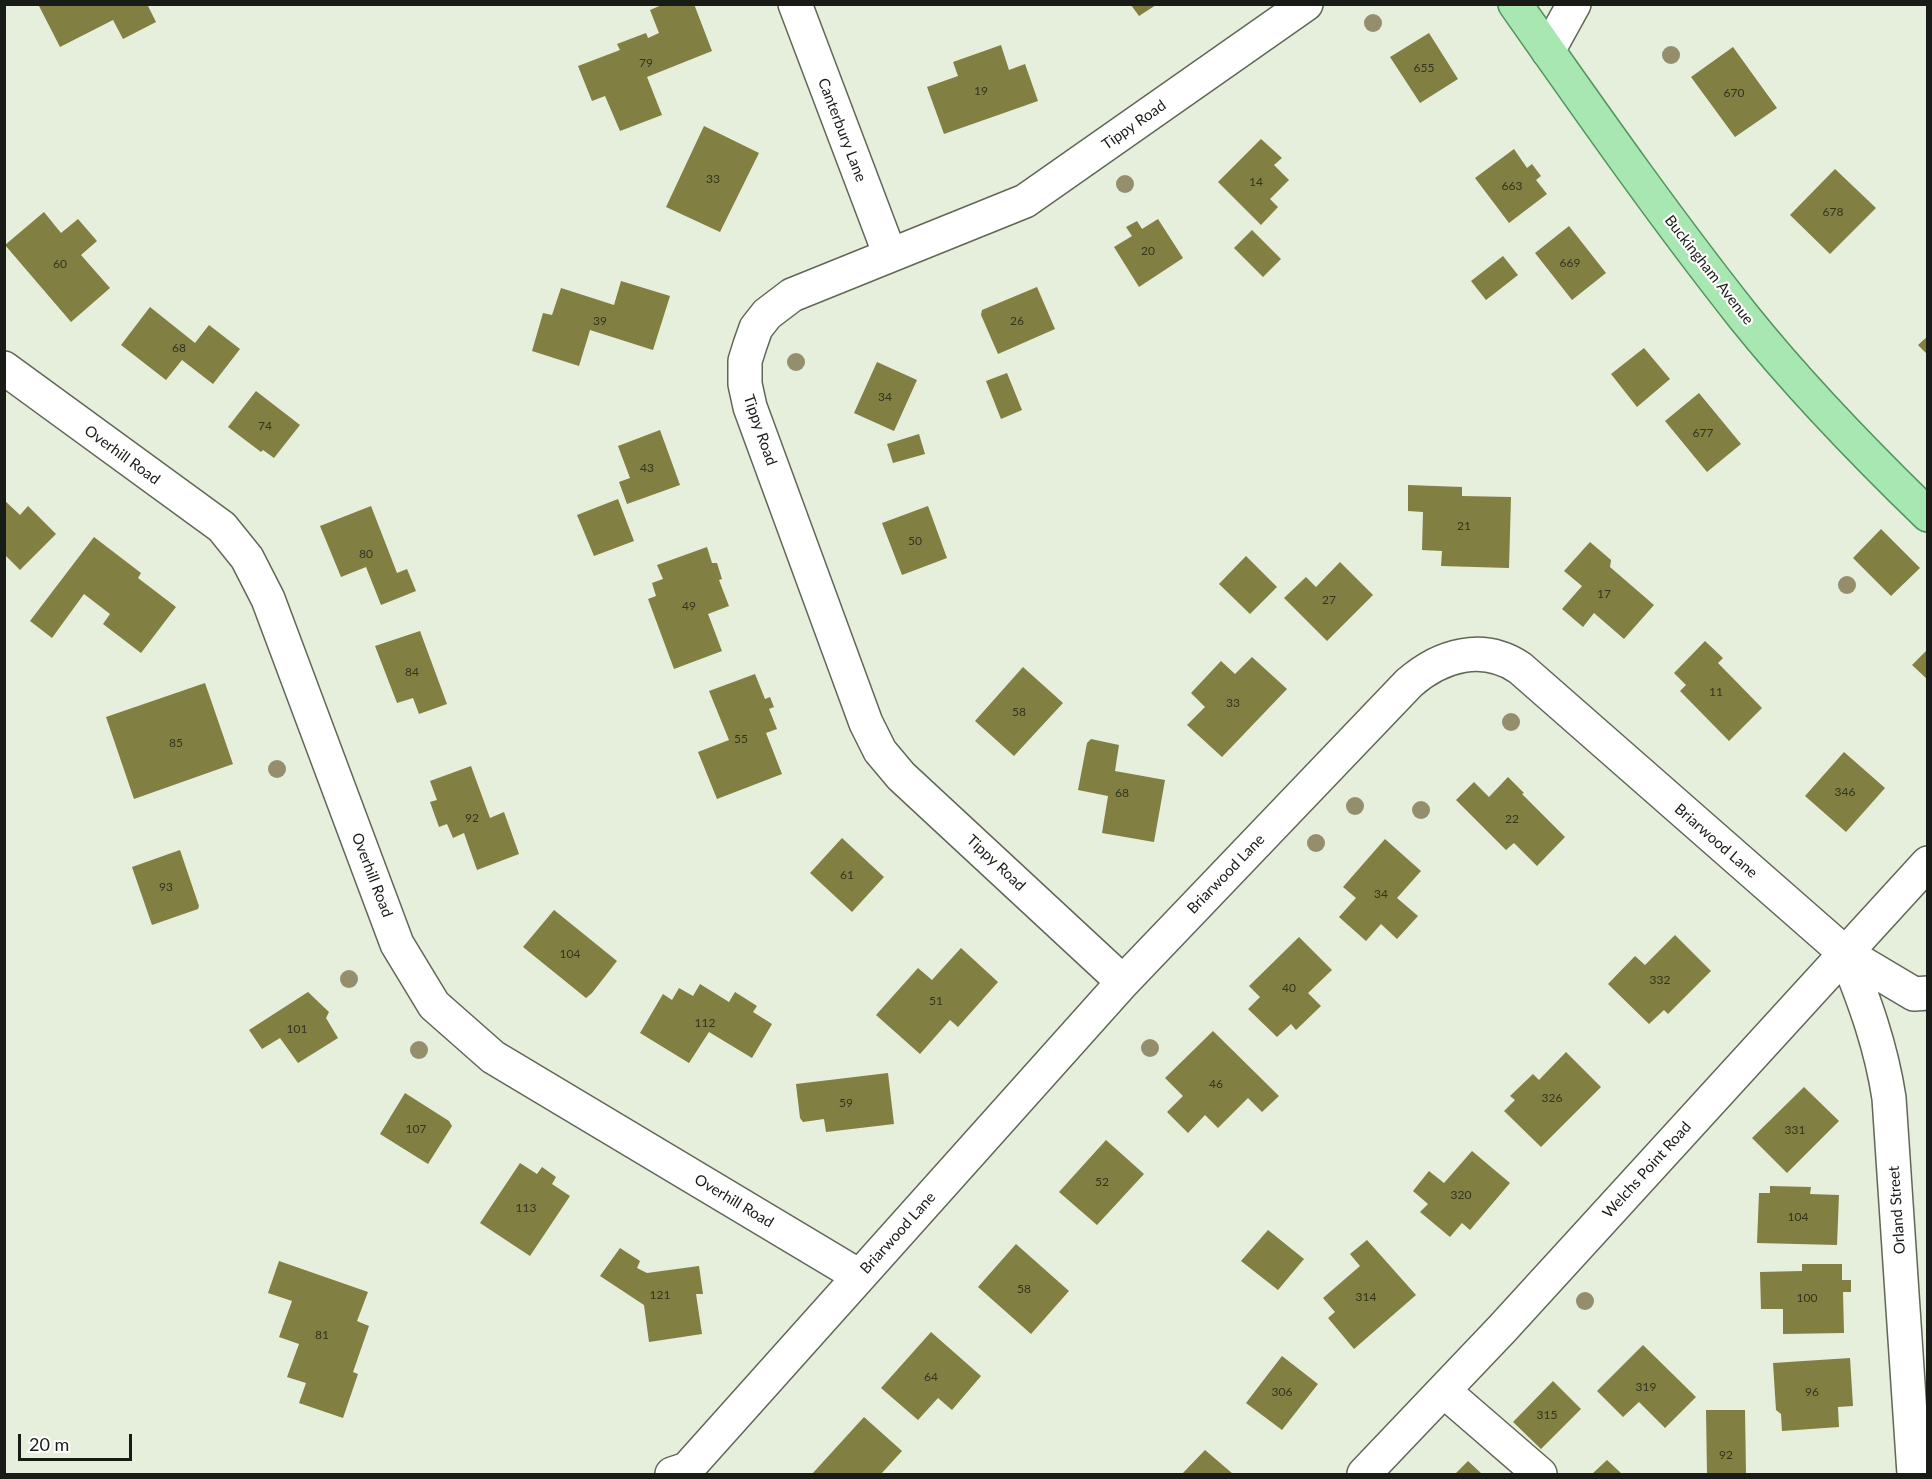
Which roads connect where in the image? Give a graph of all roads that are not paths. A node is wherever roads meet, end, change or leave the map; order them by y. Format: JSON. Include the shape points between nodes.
{"nodes":[{"id":1,"x":795,"y":4,"type":"edge"},
{"id":2,"x":1306,"y":4,"type":"edge"},
{"id":3,"x":1515,"y":4,"type":"edge"},
{"id":4,"x":1574,"y":4,"type":"edge"},
{"id":5,"x":1548,"y":51,"type":"junction"},
{"id":6,"x":890,"y":255,"type":"junction"},
{"id":7,"x":4,"y":368,"type":"edge"},
{"id":8,"x":1928,"y":515,"type":"edge"},
{"id":9,"x":1928,"y":863,"type":"edge"},
{"id":10,"x":1845,"y":953,"type":"junction"},
{"id":11,"x":1123,"y":982,"type":"junction"},
{"id":12,"x":1928,"y":993,"type":"edge"},
{"id":13,"x":859,"y":1276,"type":"junction"},
{"id":14,"x":1444,"y":1390,"type":"junction"},
{"id":15,"x":672,"y":1474,"type":"edge"},
{"id":16,"x":1364,"y":1474,"type":"edge"},
{"id":17,"x":1540,"y":1474,"type":"edge"},
{"id":18,"x":1914,"y":1474,"type":"edge"}],
"edges":[{"from":1,"to":6,"type":"street","name":"Canterbury Lane"},
{"from":2,"to":6,"type":"street","name":"Tippy Road","via":[[1025,201]]},
{"from":3,"to":5,"type":"main road","name":"Buckingham Avenue"},
{"from":4,"to":5,"type":"street"},
{"from":5,"to":8,"type":"main road","name":"Buckingham Avenue","via":[[1743,317],[1844,430]]},
{"from":6,"to":11,"type":"street","name":"Tippy Road","via":[[792,295],[766,314],[756,328],[744,361],[750,407],[866,723],[880,751],[901,776]]},
{"from":7,"to":13,"type":"street","name":"Overhill Road","via":[[222,527],[247,558],[268,599],[398,944],[434,1005],[493,1057]]},
{"from":9,"to":10,"type":"street","name":"Welchs Point Road"},
{"from":10,"to":11,"type":"street","name":"Briarwood Lane","via":[[1520,668],[1495,655],[1465,655],[1438,663],[1409,683]]},
{"from":10,"to":12,"type":"street","name":"Briarwood Lane","via":[[1914,994]]},
{"from":10,"to":14,"type":"street","name":"Welchs Point Road"},
{"from":10,"to":18,"type":"street","name":"Orland Street","via":[[1875,1032],[1889,1098]]},
{"from":11,"to":13,"type":"street","name":"Briarwood Lane"},
{"from":13,"to":15,"type":"street","name":"Briarwood Lane","via":[[687,1468]]},
{"from":14,"to":16,"type":"street","name":"Welchs Point Road"},
{"from":14,"to":17,"type":"street"}]}
